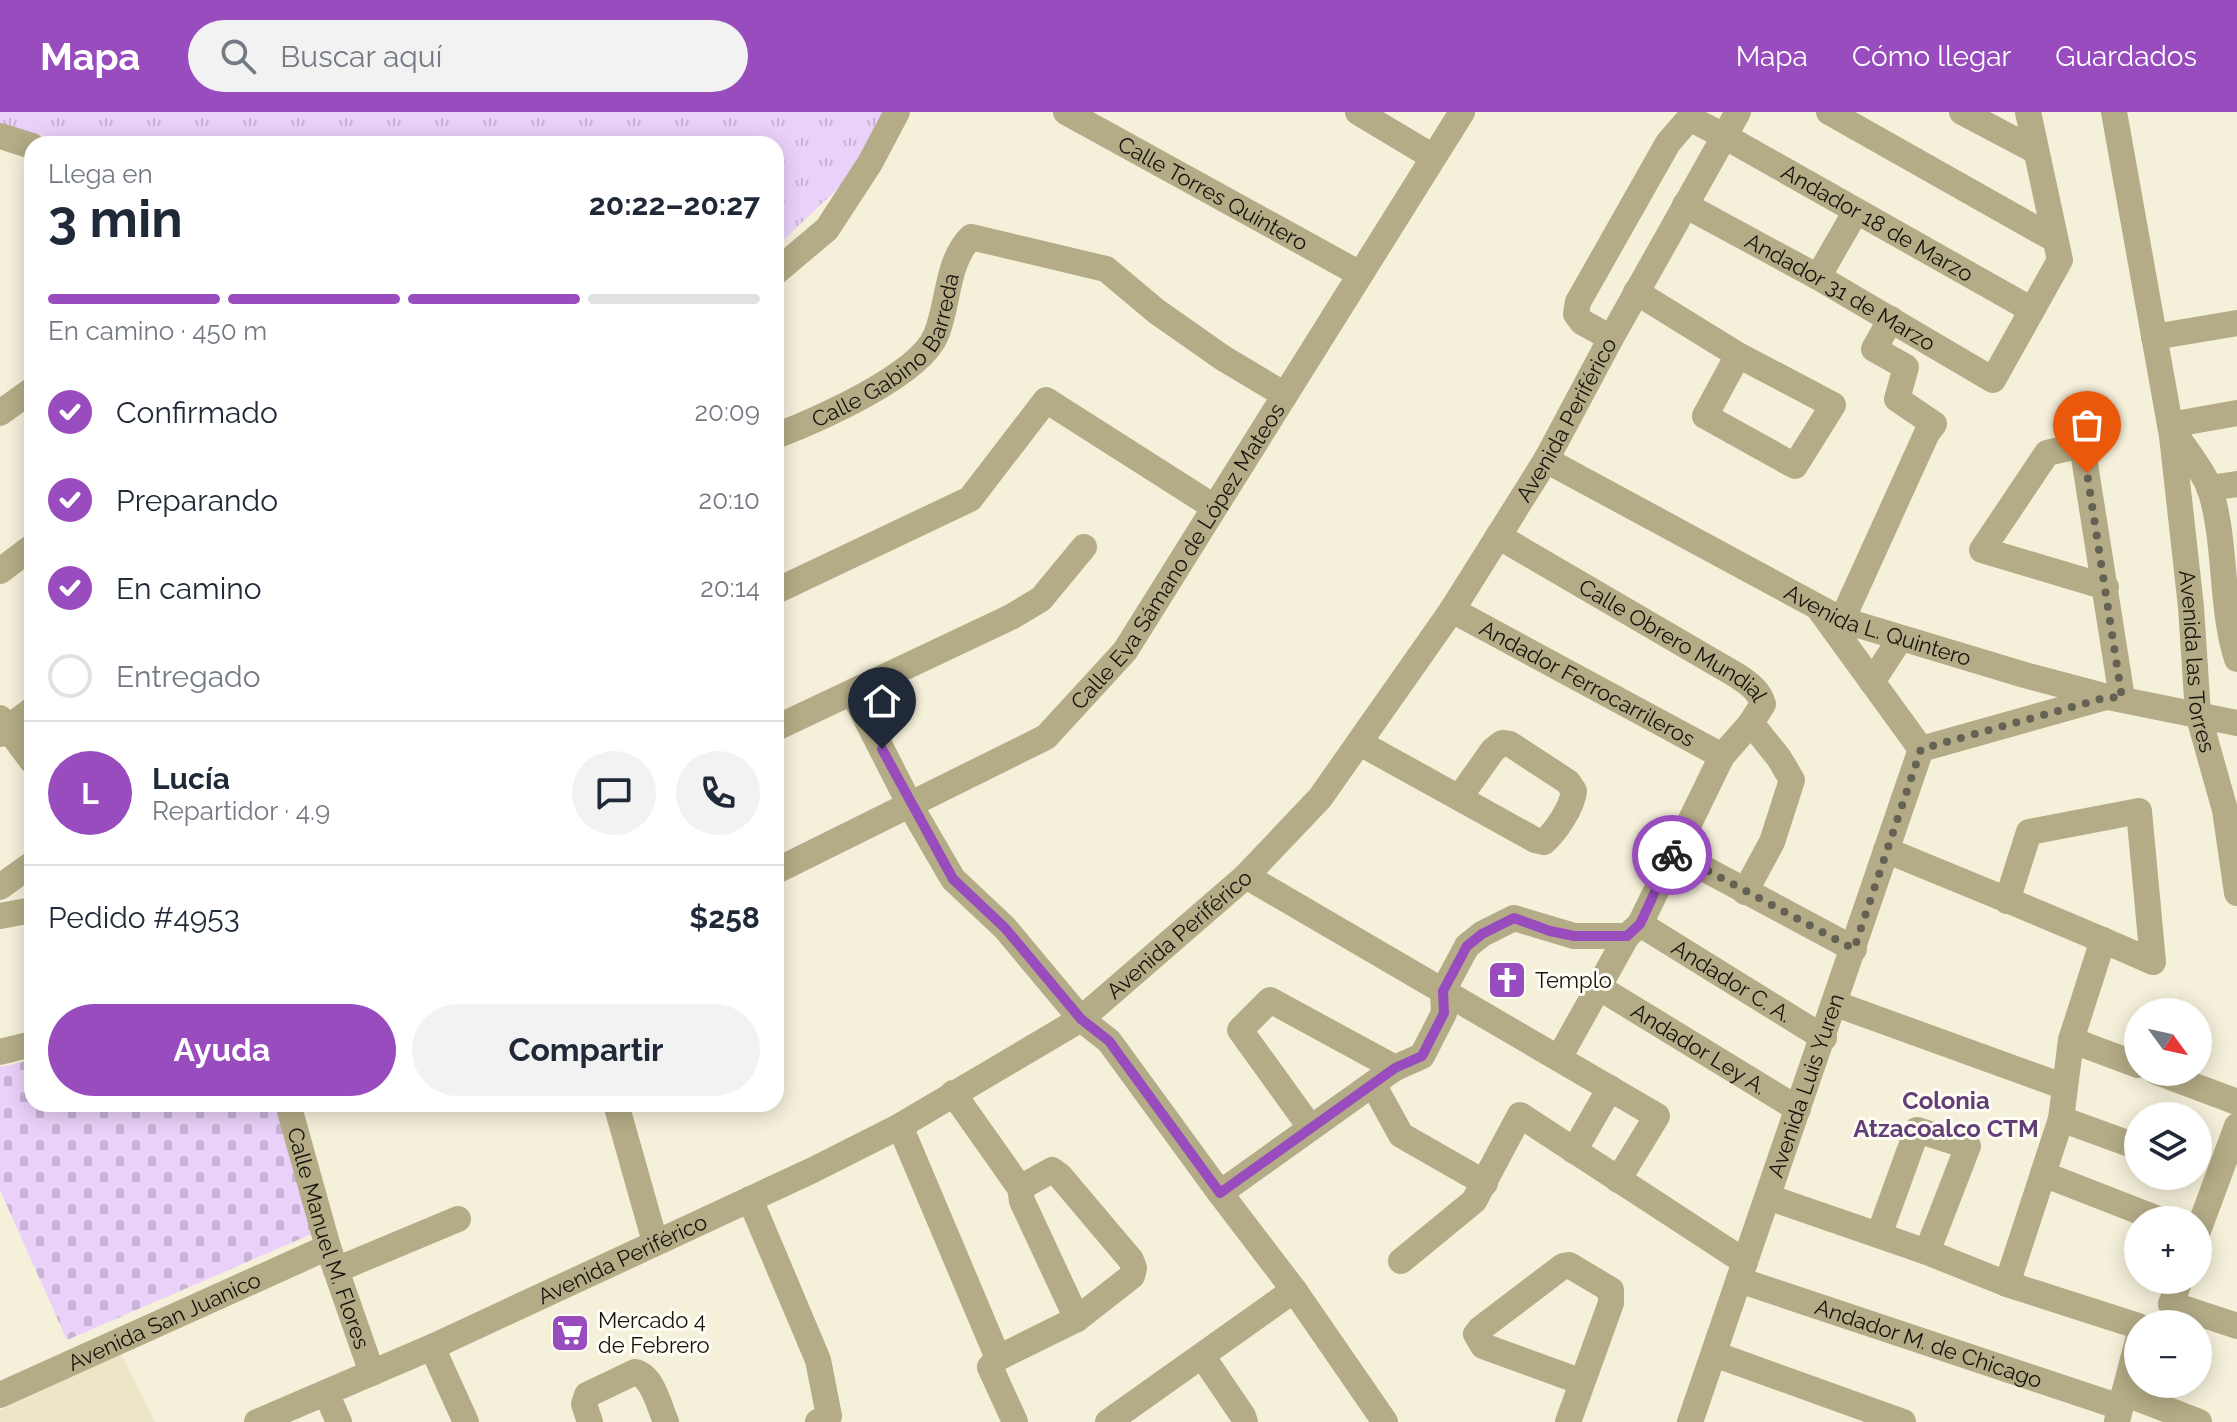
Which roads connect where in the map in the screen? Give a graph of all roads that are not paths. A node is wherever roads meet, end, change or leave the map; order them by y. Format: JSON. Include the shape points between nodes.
{"nodes":[{"id":1,"x":897,"y":112,"type":"edge"},
{"id":2,"x":1066,"y":112,"type":"edge"},
{"id":3,"x":1358,"y":112,"type":"edge"},
{"id":4,"x":1462,"y":112,"type":"edge"},
{"id":5,"x":1738,"y":112,"type":"edge"},
{"id":6,"x":1962,"y":112,"type":"edge"},
{"id":7,"x":2028,"y":112,"type":"edge"},
{"id":8,"x":2114,"y":112,"type":"edge"},
{"id":9,"x":1835,"y":113,"type":"edge"},
{"id":10,"x":1724,"y":136,"type":"junction"},
{"id":11,"x":2036,"y":151,"type":"junction"},
{"id":12,"x":1433,"y":157,"type":"junction"},
{"id":13,"x":1685,"y":205,"type":"junction"},
{"id":14,"x":1856,"y":211,"type":"junction"},
{"id":15,"x":2057,"y":250,"type":"junction"},
{"id":16,"x":784,"y":265,"type":"edge"},
{"id":17,"x":1360,"y":274,"type":"junction"},
{"id":18,"x":1818,"y":277,"type":"junction"},
{"id":19,"x":1636,"y":292,"type":"junction"},
{"id":20,"x":2032,"y":310,"type":"junction"},
{"id":21,"x":1891,"y":319,"type":"junction"},
{"id":22,"x":2230,"y":324,"type":"edge"},
{"id":23,"x":2154,"y":337,"type":"junction"},
{"id":24,"x":1611,"y":338,"type":"junction"},
{"id":25,"x":1738,"y":355,"type":"junction"},
{"id":26,"x":1285,"y":395,"type":"junction"},
{"id":27,"x":24,"y":396,"type":"edge"},
{"id":28,"x":0,"y":413,"type":"edge"},
{"id":29,"x":2237,"y":413,"type":"edge"},
{"id":30,"x":2170,"y":425,"type":"junction"},
{"id":31,"x":784,"y":433,"type":"edge"},
{"id":32,"x":1546,"y":460,"type":"junction"},
{"id":33,"x":2237,"y":484,"type":"edge"},
{"id":34,"x":2209,"y":488,"type":"junction"},
{"id":35,"x":1214,"y":507,"type":"junction"},
{"id":36,"x":1498,"y":536,"type":"junction"},
{"id":37,"x":1084,"y":547,"type":"dead end"},
{"id":38,"x":24,"y":553,"type":"edge"},
{"id":39,"x":0,"y":571,"type":"edge"},
{"id":40,"x":784,"y":587,"type":"edge"},
{"id":41,"x":2106,"y":587,"type":"junction"},
{"id":42,"x":1817,"y":607,"type":"junction"},
{"id":43,"x":1452,"y":610,"type":"junction"},
{"id":44,"x":1842,"y":620,"type":"junction"},
{"id":45,"x":1900,"y":639,"type":"junction"},
{"id":46,"x":2234,"y":649,"type":"edge"},
{"id":47,"x":2028,"y":676,"type":"junction"},
{"id":48,"x":1872,"y":682,"type":"junction"},
{"id":49,"x":853,"y":693,"type":"junction"},
{"id":50,"x":2115,"y":697,"type":"junction"},
{"id":51,"x":2198,"y":714,"type":"junction"},
{"id":52,"x":24,"y":715,"type":"edge"},
{"id":53,"x":2025,"y":720,"type":"junction"},
{"id":54,"x":1751,"y":723,"type":"junction"},
{"id":55,"x":2237,"y":723,"type":"edge"},
{"id":56,"x":784,"y":724,"type":"edge"},
{"id":57,"x":3,"y":727,"type":"edge"},
{"id":58,"x":1360,"y":743,"type":"junction"},
{"id":59,"x":1921,"y":749,"type":"junction"},
{"id":60,"x":24,"y":752,"type":"edge"},
{"id":61,"x":1722,"y":756,"type":"junction"},
{"id":62,"x":1459,"y":798,"type":"dead end"},
{"id":63,"x":910,"y":805,"type":"junction"},
{"id":64,"x":1886,"y":850,"type":"junction"},
{"id":65,"x":1673,"y":852,"type":"junction"},
{"id":66,"x":784,"y":867,"type":"edge"},
{"id":67,"x":24,"y":870,"type":"edge"},
{"id":68,"x":1246,"y":876,"type":"junction"},
{"id":69,"x":0,"y":887,"type":"edge"},
{"id":70,"x":1745,"y":892,"type":"junction"},
{"id":71,"x":2237,"y":893,"type":"edge"},
{"id":72,"x":2007,"y":901,"type":"junction"},
{"id":73,"x":24,"y":912,"type":"edge"},
{"id":74,"x":0,"y":916,"type":"edge"},
{"id":75,"x":1633,"y":930,"type":"junction"},
{"id":76,"x":2103,"y":940,"type":"junction"},
{"id":77,"x":1854,"y":949,"type":"junction"},
{"id":78,"x":1600,"y":988,"type":"junction"},
{"id":79,"x":1443,"y":991,"type":"junction"},
{"id":80,"x":1836,"y":1004,"type":"junction"},
{"id":81,"x":1081,"y":1019,"type":"junction"},
{"id":82,"x":1824,"y":1038,"type":"junction"},
{"id":83,"x":2071,"y":1040,"type":"junction"},
{"id":84,"x":24,"y":1046,"type":"edge"},
{"id":85,"x":0,"y":1052,"type":"edge"},
{"id":86,"x":1559,"y":1058,"type":"junction"},
{"id":87,"x":2124,"y":1060,"type":"edge"},
{"id":88,"x":1395,"y":1068,"type":"junction"},
{"id":89,"x":1373,"y":1084,"type":"junction"},
{"id":90,"x":2194,"y":1086,"type":"edge"},
{"id":91,"x":2065,"y":1087,"type":"junction"},
{"id":92,"x":1610,"y":1088,"type":"junction"},
{"id":93,"x":953,"y":1093,"type":"junction"},
{"id":94,"x":2237,"y":1102,"type":"edge"},
{"id":95,"x":1798,"y":1109,"type":"junction"},
{"id":96,"x":290,"y":1112,"type":"edge"},
{"id":97,"x":618,"y":1112,"type":"edge"},
{"id":98,"x":2061,"y":1119,"type":"junction"},
{"id":99,"x":900,"y":1126,"type":"junction"},
{"id":100,"x":2237,"y":1126,"type":"edge"},
{"id":101,"x":1310,"y":1127,"type":"junction"},
{"id":102,"x":2124,"y":1142,"type":"edge"},
{"id":103,"x":1574,"y":1151,"type":"junction"},
{"id":104,"x":2212,"y":1166,"type":"edge"},
{"id":105,"x":2043,"y":1174,"type":"junction"},
{"id":106,"x":1618,"y":1180,"type":"junction"},
{"id":107,"x":1485,"y":1183,"type":"junction"},
{"id":108,"x":1020,"y":1188,"type":"junction"},
{"id":109,"x":1220,"y":1193,"type":"junction"},
{"id":110,"x":1768,"y":1197,"type":"junction"},
{"id":111,"x":750,"y":1199,"type":"junction"},
{"id":112,"x":2125,"y":1206,"type":"edge"},
{"id":113,"x":458,"y":1219,"type":"dead end"},
{"id":114,"x":1879,"y":1235,"type":"junction"},
{"id":115,"x":655,"y":1242,"type":"junction"},
{"id":116,"x":1927,"y":1252,"type":"junction"},
{"id":117,"x":332,"y":1258,"type":"junction"},
{"id":118,"x":1401,"y":1261,"type":"dead end"},
{"id":119,"x":1742,"y":1271,"type":"junction"},
{"id":120,"x":2007,"y":1284,"type":"junction"},
{"id":121,"x":1294,"y":1290,"type":"junction"},
{"id":122,"x":2173,"y":1294,"type":"edge"},
{"id":123,"x":2179,"y":1294,"type":"edge"},
{"id":124,"x":2158,"y":1310,"type":"edge"},
{"id":125,"x":1077,"y":1319,"type":"junction"},
{"id":126,"x":2124,"y":1322,"type":"edge"},
{"id":127,"x":2237,"y":1326,"type":"edge"},
{"id":128,"x":432,"y":1347,"type":"junction"},
{"id":129,"x":1714,"y":1354,"type":"junction"},
{"id":130,"x":1203,"y":1357,"type":"junction"},
{"id":131,"x":998,"y":1358,"type":"junction"},
{"id":132,"x":372,"y":1373,"type":"junction"},
{"id":133,"x":1582,"y":1382,"type":"junction"},
{"id":134,"x":326,"y":1393,"type":"junction"},
{"id":135,"x":0,"y":1395,"type":"edge"},
{"id":136,"x":2120,"y":1407,"type":"edge"},
{"id":137,"x":823,"y":1419,"type":"edge"},
{"id":138,"x":1890,"y":1420,"type":"edge"},
{"id":139,"x":261,"y":1421,"type":"edge"},
{"id":140,"x":1114,"y":1421,"type":"edge"},
{"id":141,"x":339,"y":1422,"type":"edge"},
{"id":142,"x":466,"y":1422,"type":"edge"},
{"id":143,"x":590,"y":1422,"type":"edge"},
{"id":144,"x":666,"y":1422,"type":"edge"},
{"id":145,"x":1015,"y":1422,"type":"edge"},
{"id":146,"x":1245,"y":1422,"type":"edge"},
{"id":147,"x":1385,"y":1422,"type":"edge"},
{"id":148,"x":1568,"y":1422,"type":"edge"},
{"id":149,"x":1690,"y":1422,"type":"edge"},
{"id":150,"x":2199,"y":1422,"type":"edge"}],
"edges":[{"from":1,"to":16,"type":"street","via":[[827,229]]},
{"from":2,"to":17,"type":"street","name":"Calle Torres Quintero"},
{"from":3,"to":12,"type":"street"},
{"from":4,"to":12,"type":"street","name":"Calle Eva Sámano de López Mateos"},
{"from":5,"to":10,"type":"street","name":"Avenida Periférico"},
{"from":6,"to":11,"type":"street"},
{"from":7,"to":11,"type":"street"},
{"from":8,"to":23,"type":"street","name":"Avenida las Torres"},
{"from":9,"to":15,"type":"street"},
{"from":10,"to":13,"type":"street","name":"Avenida Periférico"},
{"from":10,"to":14,"type":"street","name":"Andador 18 de Marzo"},
{"from":10,"to":24,"type":"street","name":"Andador 18 de Marzo","via":[[1695,121],[1682,125],[1578,302],[1576,314],[1582,322]]},
{"from":11,"to":15,"type":"street"},
{"from":12,"to":17,"type":"street","name":"Calle Eva Sámano de López Mateos"},
{"from":13,"to":18,"type":"street","name":"Andador 31 de Marzo"},
{"from":13,"to":19,"type":"street","name":"Avenida Periférico"},
{"from":14,"to":18,"type":"street"},
{"from":14,"to":20,"type":"street","name":"Andador 18 de Marzo"},
{"from":15,"to":20,"type":"street"},
{"from":17,"to":26,"type":"street","name":"Calle Eva Sámano de López Mateos"},
{"from":18,"to":21,"type":"street","name":"Andador 31 de Marzo"},
{"from":19,"to":24,"type":"street","name":"Avenida Periférico"},
{"from":19,"to":25,"type":"street"},
{"from":20,"to":21,"type":"street","name":"Andador 31 de Marzo","via":[[1993,380]]},
{"from":21,"to":44,"type":"street","via":[[1874,349],[1906,367],[1897,399],[1934,424]]},
{"from":22,"to":23,"type":"street"},
{"from":23,"to":30,"type":"street","name":"Avenida las Torres"},
{"from":24,"to":32,"type":"street","name":"Avenida Periférico"},
{"from":25,"to":25,"type":"street","via":[[1833,405],[1795,466],[1705,416]]},
{"from":26,"to":31,"type":"street","name":"Calle Gabino Barreda","via":[[1167,319],[1106,269],[971,237],[960,249],[935,338],[901,375]]},
{"from":26,"to":35,"type":"street","name":"Calle Eva Sámano de López Mateos"},
{"from":27,"to":28,"type":"street"},
{"from":29,"to":30,"type":"street"},
{"from":30,"to":34,"type":"street","name":"Avenida las Torres"},
{"from":30,"to":51,"type":"street","name":"Avenida las Torres"},
{"from":32,"to":36,"type":"street","name":"Avenida Periférico"},
{"from":32,"to":42,"type":"street","name":"Avenida L. Quintero"},
{"from":33,"to":34,"type":"street"},
{"from":34,"to":46,"type":"street","name":"Avenida las Torres"},
{"from":35,"to":40,"type":"street","via":[[1046,400],[970,499]]},
{"from":35,"to":63,"type":"street","name":"Calle Eva Sámano de López Mateos","via":[[1125,651],[1046,737]]},
{"from":36,"to":43,"type":"street","name":"Avenida Periférico"},
{"from":36,"to":54,"type":"street","name":"Calle Obrero Mundial","via":[[1750,684],[1763,704]]},
{"from":37,"to":49,"type":"street","via":[[1041,599]]},
{"from":38,"to":39,"type":"street"},
{"from":41,"to":41,"type":"street","via":[[2082,445],[2047,453],[1982,550]]},
{"from":41,"to":50,"type":"street"},
{"from":42,"to":44,"type":"street","name":"Avenida L. Quintero"},
{"from":42,"to":48,"type":"street"},
{"from":43,"to":58,"type":"street","name":"Avenida Periférico"},
{"from":43,"to":61,"type":"street","name":"Andador Ferrocarrileros"},
{"from":44,"to":45,"type":"street","name":"Avenida L. Quintero"},
{"from":45,"to":47,"type":"street","name":"Avenida L. Quintero"},
{"from":45,"to":48,"type":"street"},
{"from":47,"to":50,"type":"street","name":"Avenida L. Quintero"},
{"from":47,"to":53,"type":"street"},
{"from":48,"to":59,"type":"street"},
{"from":49,"to":56,"type":"street"},
{"from":49,"to":63,"type":"street"},
{"from":50,"to":51,"type":"street","name":"Avenida L. Quintero"},
{"from":50,"to":53,"type":"street"},
{"from":51,"to":55,"type":"street","name":"Avenida L. Quintero"},
{"from":51,"to":71,"type":"street","name":"Avenida las Torres","via":[[2225,810]]},
{"from":52,"to":57,"type":"street"},
{"from":53,"to":59,"type":"street"},
{"from":54,"to":61,"type":"street","name":"Calle Obrero Mundial"},
{"from":54,"to":70,"type":"street","via":[[1792,780],[1772,842]]},
{"from":57,"to":60,"type":"street"},
{"from":58,"to":62,"type":"street"},
{"from":58,"to":68,"type":"street","name":"Avenida Periférico","via":[[1320,798]]},
{"from":59,"to":64,"type":"street","name":"Avenida Luis Yuren"},
{"from":61,"to":65,"type":"street","name":"Calle Obrero Mundial"},
{"from":63,"to":66,"type":"street","name":"Calle Eva Sámano de López Mateos"},
{"from":63,"to":81,"type":"street","via":[[953,879],[1005,928]]},
{"from":64,"to":72,"type":"street"},
{"from":64,"to":77,"type":"street","name":"Avenida Luis Yuren"},
{"from":65,"to":70,"type":"street"},
{"from":65,"to":75,"type":"street","name":"Calle Obrero Mundial"},
{"from":67,"to":69,"type":"street"},
{"from":68,"to":79,"type":"street"},
{"from":68,"to":81,"type":"street","name":"Avenida Periférico"},
{"from":70,"to":77,"type":"street"},
{"from":72,"to":76,"type":"street"},
{"from":72,"to":76,"type":"street","via":[[2029,832],[2139,811],[2153,962]]},
{"from":73,"to":74,"type":"street"},
{"from":75,"to":78,"type":"street","name":"Calle Obrero Mundial"},
{"from":75,"to":79,"type":"street","via":[[1574,936],[1514,918],[1467,946]]},
{"from":75,"to":82,"type":"street","name":"Andador C. A."},
{"from":76,"to":83,"type":"street"},
{"from":77,"to":80,"type":"street","name":"Avenida Luis Yuren"},
{"from":78,"to":86,"type":"street","name":"Calle Obrero Mundial"},
{"from":78,"to":95,"type":"street","name":"Andador Ley A."},
{"from":79,"to":86,"type":"street"},
{"from":79,"to":88,"type":"street","via":[[1444,1013],[1422,1056]]},
{"from":80,"to":82,"type":"street","name":"Avenida Luis Yuren"},
{"from":80,"to":91,"type":"street"},
{"from":81,"to":93,"type":"street","name":"Avenida Periférico"},
{"from":81,"to":109,"type":"street","via":[[1109,1041]]},
{"from":82,"to":95,"type":"street","name":"Avenida Luis Yuren"},
{"from":83,"to":87,"type":"street"},
{"from":83,"to":91,"type":"street"},
{"from":84,"to":85,"type":"street"},
{"from":86,"to":92,"type":"street"},
{"from":88,"to":89,"type":"street"},
{"from":88,"to":101,"type":"street","via":[[1270,1000],[1240,1030]]},
{"from":89,"to":101,"type":"street"},
{"from":89,"to":107,"type":"street","via":[[1401,1135]]},
{"from":90,"to":94,"type":"street"},
{"from":91,"to":98,"type":"street"},
{"from":92,"to":103,"type":"street"},
{"from":92,"to":106,"type":"street","via":[[1657,1116]]},
{"from":93,"to":99,"type":"street","name":"Avenida Periférico"},
{"from":93,"to":108,"type":"street"},
{"from":95,"to":110,"type":"street","name":"Avenida Luis Yuren"},
{"from":96,"to":117,"type":"street","name":"Calle Manuel M. Flores"},
{"from":97,"to":115,"type":"street"},
{"from":98,"to":102,"type":"street"},
{"from":98,"to":105,"type":"street"},
{"from":99,"to":111,"type":"street","name":"Avenida Periférico"},
{"from":99,"to":131,"type":"street"},
{"from":100,"to":104,"type":"street"},
{"from":101,"to":109,"type":"street"},
{"from":103,"to":106,"type":"street","name":"Andador M. de Chicago"},
{"from":103,"to":107,"type":"street","name":"Andador M. de Chicago","via":[[1520,1115]]},
{"from":105,"to":112,"type":"street"},
{"from":105,"to":120,"type":"street"},
{"from":106,"to":119,"type":"street","name":"Andador M. de Chicago"},
{"from":107,"to":118,"type":"street","via":[[1460,1215]]},
{"from":108,"to":125,"type":"street"},
{"from":108,"to":125,"type":"street","via":[[1052,1170],[1131,1260],[1132,1276]]},
{"from":109,"to":121,"type":"street"},
{"from":110,"to":114,"type":"street"},
{"from":110,"to":119,"type":"street","name":"Avenida Luis Yuren"},
{"from":111,"to":115,"type":"street","name":"Avenida Periférico"},
{"from":111,"to":137,"type":"street","via":[[818,1360]]},
{"from":113,"to":117,"type":"street","name":"Avenida San Juanico"},
{"from":114,"to":116,"type":"street"},
{"from":114,"to":116,"type":"street","via":[[1917,1130],[1968,1146]]},
{"from":115,"to":128,"type":"street","name":"Avenida Periférico"},
{"from":116,"to":120,"type":"street"},
{"from":117,"to":132,"type":"street","name":"Calle Manuel M. Flores"},
{"from":117,"to":135,"type":"street","name":"Avenida San Juanico"},
{"from":119,"to":129,"type":"street","name":"Avenida Luis Yuren"},
{"from":119,"to":136,"type":"street","name":"Andador M. de Chicago","via":[[1981,1362]]},
{"from":120,"to":126,"type":"street"},
{"from":121,"to":130,"type":"street"},
{"from":121,"to":147,"type":"street"},
{"from":122,"to":124,"type":"street"},
{"from":123,"to":127,"type":"street"},
{"from":125,"to":131,"type":"street"},
{"from":128,"to":132,"type":"street","name":"Avenida Periférico"},
{"from":128,"to":142,"type":"street"},
{"from":129,"to":138,"type":"street"},
{"from":129,"to":149,"type":"street","name":"Avenida Luis Yuren"},
{"from":130,"to":140,"type":"street"},
{"from":130,"to":146,"type":"street"},
{"from":131,"to":145,"type":"street","via":[[990,1367]]},
{"from":132,"to":134,"type":"street","name":"Avenida Periférico"},
{"from":133,"to":133,"type":"street","via":[[1612,1296],[1611,1290],[1569,1265],[1476,1334],[1483,1346]]},
{"from":133,"to":148,"type":"street"},
{"from":134,"to":139,"type":"street","name":"Avenida Periférico"},
{"from":134,"to":141,"type":"street"},
{"from":136,"to":150,"type":"street","name":"Andador M. de Chicago"},
{"from":143,"to":144,"type":"street","via":[[587,1395],[640,1372]]}]}
